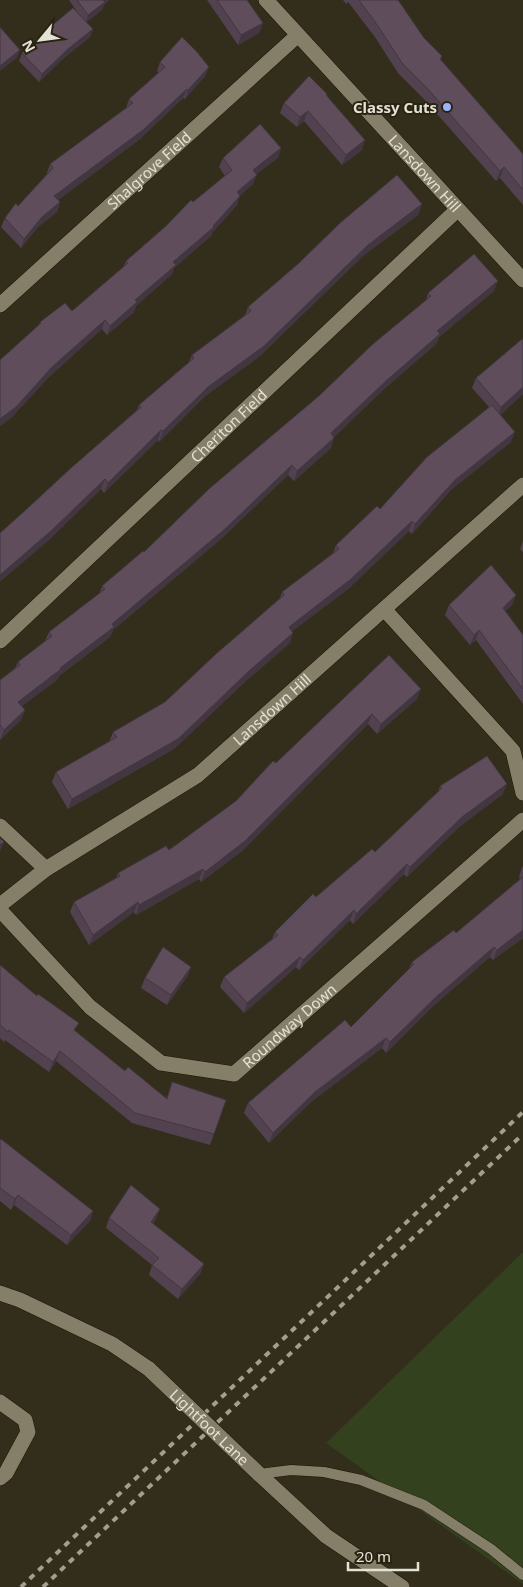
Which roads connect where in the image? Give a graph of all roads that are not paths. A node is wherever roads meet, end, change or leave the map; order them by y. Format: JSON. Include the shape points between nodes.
{"nodes":[{"id":1,"x":266,"y":0,"type":"edge"},
{"id":2,"x":298,"y":35,"type":"junction"},
{"id":3,"x":457,"y":210,"type":"junction"},
{"id":4,"x":523,"y":280,"type":"edge"},
{"id":5,"x":2,"y":299,"type":"edge"},
{"id":6,"x":523,"y":485,"type":"edge"},
{"id":7,"x":384,"y":609,"type":"junction"},
{"id":8,"x":0,"y":641,"type":"edge"},
{"id":9,"x":523,"y":793,"type":"edge"},
{"id":10,"x":523,"y":820,"type":"edge"},
{"id":11,"x":0,"y":826,"type":"edge"},
{"id":12,"x":46,"y":868,"type":"junction"},
{"id":13,"x":0,"y":905,"type":"edge"},
{"id":14,"x":0,"y":910,"type":"edge"},
{"id":15,"x":0,"y":1293,"type":"edge"},
{"id":16,"x":0,"y":1402,"type":"edge"},
{"id":17,"x":259,"y":1474,"type":"junction"},
{"id":18,"x":0,"y":1478,"type":"edge"},
{"id":19,"x":523,"y":1575,"type":"edge"},
{"id":20,"x":402,"y":1587,"type":"edge"}],
"edges":[{"from":1,"to":2,"type":"street","name":"Lansdown Hill"},
{"from":2,"to":3,"type":"street","name":"Lansdown Hill"},
{"from":2,"to":5,"type":"street","name":"Shalgrove Field"},
{"from":3,"to":4,"type":"street","name":"Lansdown Hill"},
{"from":3,"to":8,"type":"street","name":"Cheriton Field"},
{"from":6,"to":7,"type":"street","name":"Lansdown Hill"},
{"from":7,"to":9,"type":"street","via":[[514,751]]},
{"from":7,"to":12,"type":"street","name":"Lansdown Hill","via":[[198,775]]},
{"from":10,"to":14,"type":"street","name":"Roundway Down","via":[[234,1074],[161,1063],[90,1007]]},
{"from":11,"to":12,"type":"street"},
{"from":12,"to":13,"type":"street","name":"Lansdown Hill"},
{"from":15,"to":17,"type":"street","name":"Lightfoot Lane","bridge":true,"via":[[112,1344],[149,1369]]},
{"from":16,"to":18,"type":"street","via":[[25,1420],[28,1432],[6,1473]]},
{"from":17,"to":19,"type":"lane","via":[[290,1470],[324,1472],[361,1480],[424,1505],[491,1549]]},
{"from":17,"to":20,"type":"street","name":"Lightfoot Lane","via":[[326,1536]]}]}
